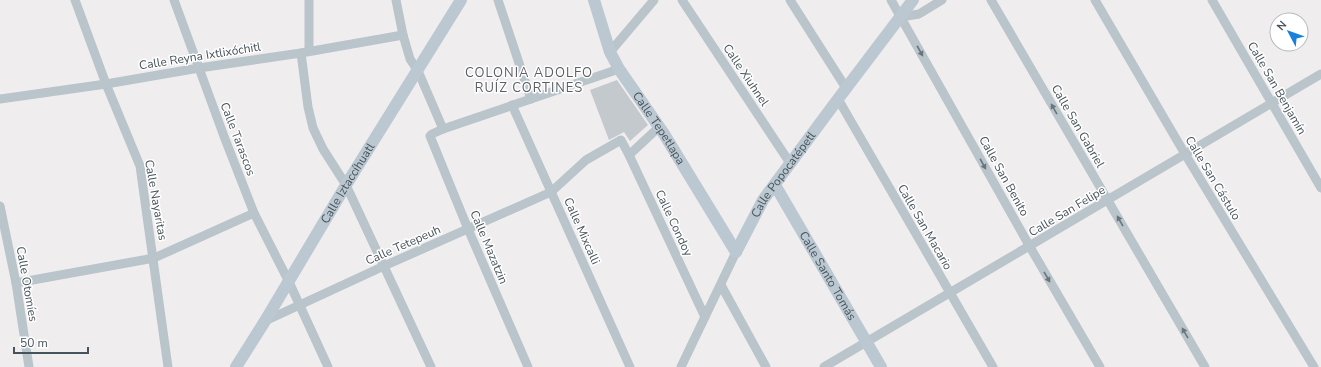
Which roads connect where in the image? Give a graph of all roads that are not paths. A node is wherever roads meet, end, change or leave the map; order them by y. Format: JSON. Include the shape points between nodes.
{"nodes":[{"id":1,"x":76,"y":0,"type":"edge"},
{"id":2,"x":174,"y":0,"type":"edge"},
{"id":3,"x":309,"y":0,"type":"edge"},
{"id":4,"x":396,"y":0,"type":"edge"},
{"id":5,"x":461,"y":0,"type":"edge"},
{"id":6,"x":498,"y":0,"type":"edge"},
{"id":7,"x":594,"y":0,"type":"edge"},
{"id":8,"x":654,"y":0,"type":"edge"},
{"id":9,"x":682,"y":0,"type":"edge"},
{"id":10,"x":790,"y":0,"type":"edge"},
{"id":11,"x":891,"y":0,"type":"edge"},
{"id":12,"x":913,"y":0,"type":"edge"},
{"id":13,"x":942,"y":0,"type":"edge"},
{"id":14,"x":991,"y":0,"type":"edge"},
{"id":15,"x":1095,"y":0,"type":"edge"},
{"id":16,"x":1212,"y":0,"type":"edge"},
{"id":17,"x":901,"y":17,"type":"junction"},
{"id":18,"x":403,"y":35,"type":"junction"},
{"id":19,"x":305,"y":52,"type":"junction"},
{"id":20,"x":610,"y":52,"type":"junction"},
{"id":21,"x":199,"y":68,"type":"junction"},
{"id":22,"x":619,"y":70,"type":"junction"},
{"id":23,"x":418,"y":71,"type":"junction"},
{"id":24,"x":1321,"y":74,"type":"edge"},
{"id":25,"x":106,"y":84,"type":"junction"},
{"id":26,"x":846,"y":88,"type":"junction"},
{"id":27,"x":0,"y":99,"type":"edge"},
{"id":28,"x":531,"y":99,"type":"junction"},
{"id":29,"x":838,"y":99,"type":"junction"},
{"id":30,"x":1272,"y":103,"type":"junction"},
{"id":31,"x":512,"y":106,"type":"junction"},
{"id":32,"x":659,"y":127,"type":"junction"},
{"id":33,"x":443,"y":129,"type":"junction"},
{"id":34,"x":1185,"y":154,"type":"junction"},
{"id":35,"x":629,"y":155,"type":"junction"},
{"id":36,"x":586,"y":160,"type":"joint"},
{"id":37,"x":790,"y":162,"type":"junction"},
{"id":38,"x":346,"y":185,"type":"junction"},
{"id":39,"x":775,"y":185,"type":"junction"},
{"id":40,"x":1321,"y":188,"type":"edge"},
{"id":41,"x":551,"y":192,"type":"junction"},
{"id":42,"x":1108,"y":201,"type":"junction"},
{"id":43,"x":0,"y":206,"type":"edge"},
{"id":44,"x":254,"y":213,"type":"junction"},
{"id":45,"x":468,"y":229,"type":"junction"},
{"id":46,"x":1030,"y":247,"type":"junction"},
{"id":47,"x":736,"y":252,"type":"junction"},
{"id":48,"x":154,"y":258,"type":"junction"},
{"id":49,"x":384,"y":266,"type":"junction"},
{"id":50,"x":289,"y":282,"type":"junction"},
{"id":51,"x":16,"y":283,"type":"junction"},
{"id":52,"x":721,"y":285,"type":"junction"},
{"id":53,"x":950,"y":293,"type":"junction"},
{"id":54,"x":300,"y":306,"type":"junction"},
{"id":55,"x":705,"y":317,"type":"junction"},
{"id":56,"x":265,"y":321,"type":"junction"},
{"id":57,"x":867,"y":342,"type":"junction"},
{"id":58,"x":1321,"y":364,"type":"edge"},
{"id":59,"x":29,"y":367,"type":"edge"},
{"id":60,"x":168,"y":367,"type":"edge"},
{"id":61,"x":236,"y":367,"type":"edge"},
{"id":62,"x":328,"y":367,"type":"edge"},
{"id":63,"x":431,"y":367,"type":"edge"},
{"id":64,"x":528,"y":367,"type":"edge"},
{"id":65,"x":630,"y":367,"type":"edge"},
{"id":66,"x":681,"y":367,"type":"edge"},
{"id":67,"x":766,"y":367,"type":"edge"},
{"id":68,"x":824,"y":367,"type":"edge"},
{"id":69,"x":881,"y":367,"type":"edge"},
{"id":70,"x":993,"y":367,"type":"edge"},
{"id":71,"x":1100,"y":367,"type":"edge"},
{"id":72,"x":1205,"y":367,"type":"edge"},
{"id":73,"x":1315,"y":367,"type":"edge"}],
"edges":[{"from":1,"to":25,"type":"street","name":"Calle Nayaritas"},
{"from":2,"to":21,"type":"street","name":"Calle Tarascos"},
{"from":3,"to":19,"type":"street"},
{"from":4,"to":18,"type":"street"},
{"from":5,"to":23,"type":"street","name":"Calle Iztaccíhuatl"},
{"from":6,"to":28,"type":"street"},
{"from":7,"to":20,"type":"street","name":"Calle Tepetlapa"},
{"from":8,"to":20,"type":"street"},
{"from":9,"to":37,"type":"street","name":"Calle Xiuhnel"},
{"from":10,"to":26,"type":"street"},
{"from":11,"to":17,"type":"street","name":"Calle San Benito"},
{"from":12,"to":17,"type":"street","name":"Calle Popocatépetl"},
{"from":13,"to":17,"type":"street","via":[[919,14]]},
{"from":42,"to":14,"type":"street","name":"Calle San Gabriel","one_way":true},
{"from":15,"to":34,"type":"street","name":"Calle San Cástulo"},
{"from":16,"to":30,"type":"street","name":"Calle San Benjamín"},
{"from":17,"to":26,"type":"street","name":"Calle Popocatépetl"},
{"from":17,"to":46,"type":"street","name":"Calle San Benito","one_way":true},
{"from":18,"to":19,"type":"street","name":"Calle Reyna Ixtlixóchitl"},
{"from":18,"to":23,"type":"street","via":[[410,59]]},
{"from":19,"to":21,"type":"street","name":"Calle Reyna Ixtlixóchitl"},
{"from":19,"to":38,"type":"street","via":[[308,106],[313,128]]},
{"from":20,"to":22,"type":"street","name":"Calle Tepetlapa"},
{"from":21,"to":25,"type":"street","name":"Calle Reyna Ixtlixóchitl"},
{"from":21,"to":44,"type":"street","name":"Calle Tarascos"},
{"from":22,"to":28,"type":"street"},
{"from":22,"to":32,"type":"street","name":"Calle Tepetlapa"},
{"from":23,"to":33,"type":"street"},
{"from":23,"to":38,"type":"street","name":"Calle Iztaccíhuatl"},
{"from":24,"to":30,"type":"street","name":"Calle San Felipe"},
{"from":25,"to":27,"type":"street","name":"Calle Reyna Ixtlixóchitl"},
{"from":25,"to":48,"type":"street","name":"Calle Nayaritas","via":[[140,166]]},
{"from":26,"to":29,"type":"street","name":"Calle Popocatépetl"},
{"from":28,"to":31,"type":"street"},
{"from":29,"to":37,"type":"street","name":"Calle Popocatépetl"},
{"from":29,"to":53,"type":"street","name":"Calle San Macario"},
{"from":30,"to":34,"type":"street","name":"Calle San Felipe"},
{"from":30,"to":40,"type":"street","name":"Calle San Benjamín"},
{"from":31,"to":33,"type":"street"},
{"from":31,"to":41,"type":"street","name":"Calle Mixcalli"},
{"from":32,"to":35,"type":"street"},
{"from":32,"to":47,"type":"street","name":"Calle Tepetlapa"},
{"from":33,"to":45,"type":"street","name":"Calle Mazatzin","via":[[430,136]]},
{"from":34,"to":42,"type":"street","name":"Calle San Felipe"},
{"from":34,"to":73,"type":"street","name":"Calle San Cástulo"},
{"from":35,"to":36,"type":"street","name":"Calle Condoy","via":[[620,140]]},
{"from":35,"to":55,"type":"street","name":"Calle Condoy"},
{"from":36,"to":41,"type":"street","name":"Calle Tetepeuh"},
{"from":37,"to":39,"type":"street","name":"Calle Popocatépetl"},
{"from":38,"to":49,"type":"street"},
{"from":38,"to":50,"type":"street","name":"Calle Iztaccíhuatl"},
{"from":39,"to":47,"type":"street","name":"Calle Popocatépetl"},
{"from":39,"to":57,"type":"street","name":"Calle Santo Tomás"},
{"from":41,"to":45,"type":"street","name":"Calle Tetepeuh"},
{"from":41,"to":65,"type":"street","name":"Calle Mixcalli"},
{"from":42,"to":46,"type":"street","name":"Calle San Felipe"},
{"from":72,"to":42,"type":"street","name":"Calle San Gabriel","one_way":true},
{"from":43,"to":51,"type":"street","name":"Calle Otomíes"},
{"from":44,"to":48,"type":"street"},
{"from":44,"to":50,"type":"street","name":"Calle Tarascos"},
{"from":45,"to":49,"type":"street","name":"Calle Tetepeuh"},
{"from":45,"to":64,"type":"street","name":"Calle Mazatzin"},
{"from":46,"to":53,"type":"street","name":"Calle San Felipe"},
{"from":46,"to":71,"type":"street","name":"Calle San Benito","one_way":true},
{"from":47,"to":52,"type":"street","name":"Calle Popocatépetl"},
{"from":48,"to":51,"type":"street"},
{"from":48,"to":60,"type":"street","name":"Calle Nayaritas"},
{"from":49,"to":54,"type":"street","name":"Calle Tetepeuh"},
{"from":49,"to":63,"type":"street"},
{"from":50,"to":54,"type":"street","name":"Calle Tarascos"},
{"from":50,"to":56,"type":"street","name":"Calle Iztaccíhuatl"},
{"from":51,"to":59,"type":"street","name":"Calle Otomíes"},
{"from":52,"to":55,"type":"street","name":"Calle Popocatépetl"},
{"from":52,"to":67,"type":"street"},
{"from":53,"to":57,"type":"street","name":"Calle San Felipe"},
{"from":53,"to":70,"type":"street","name":"Calle San Macario"},
{"from":54,"to":56,"type":"street","name":"Calle Tetepeuh"},
{"from":54,"to":62,"type":"street","name":"Calle Tarascos"},
{"from":55,"to":66,"type":"street","name":"Calle Popocatépetl"},
{"from":56,"to":61,"type":"street","name":"Calle Iztaccíhuatl"},
{"from":57,"to":68,"type":"street","name":"Calle San Felipe"},
{"from":57,"to":69,"type":"street","name":"Calle Santo Tomás"},
{"from":58,"to":73,"type":"street"}]}
